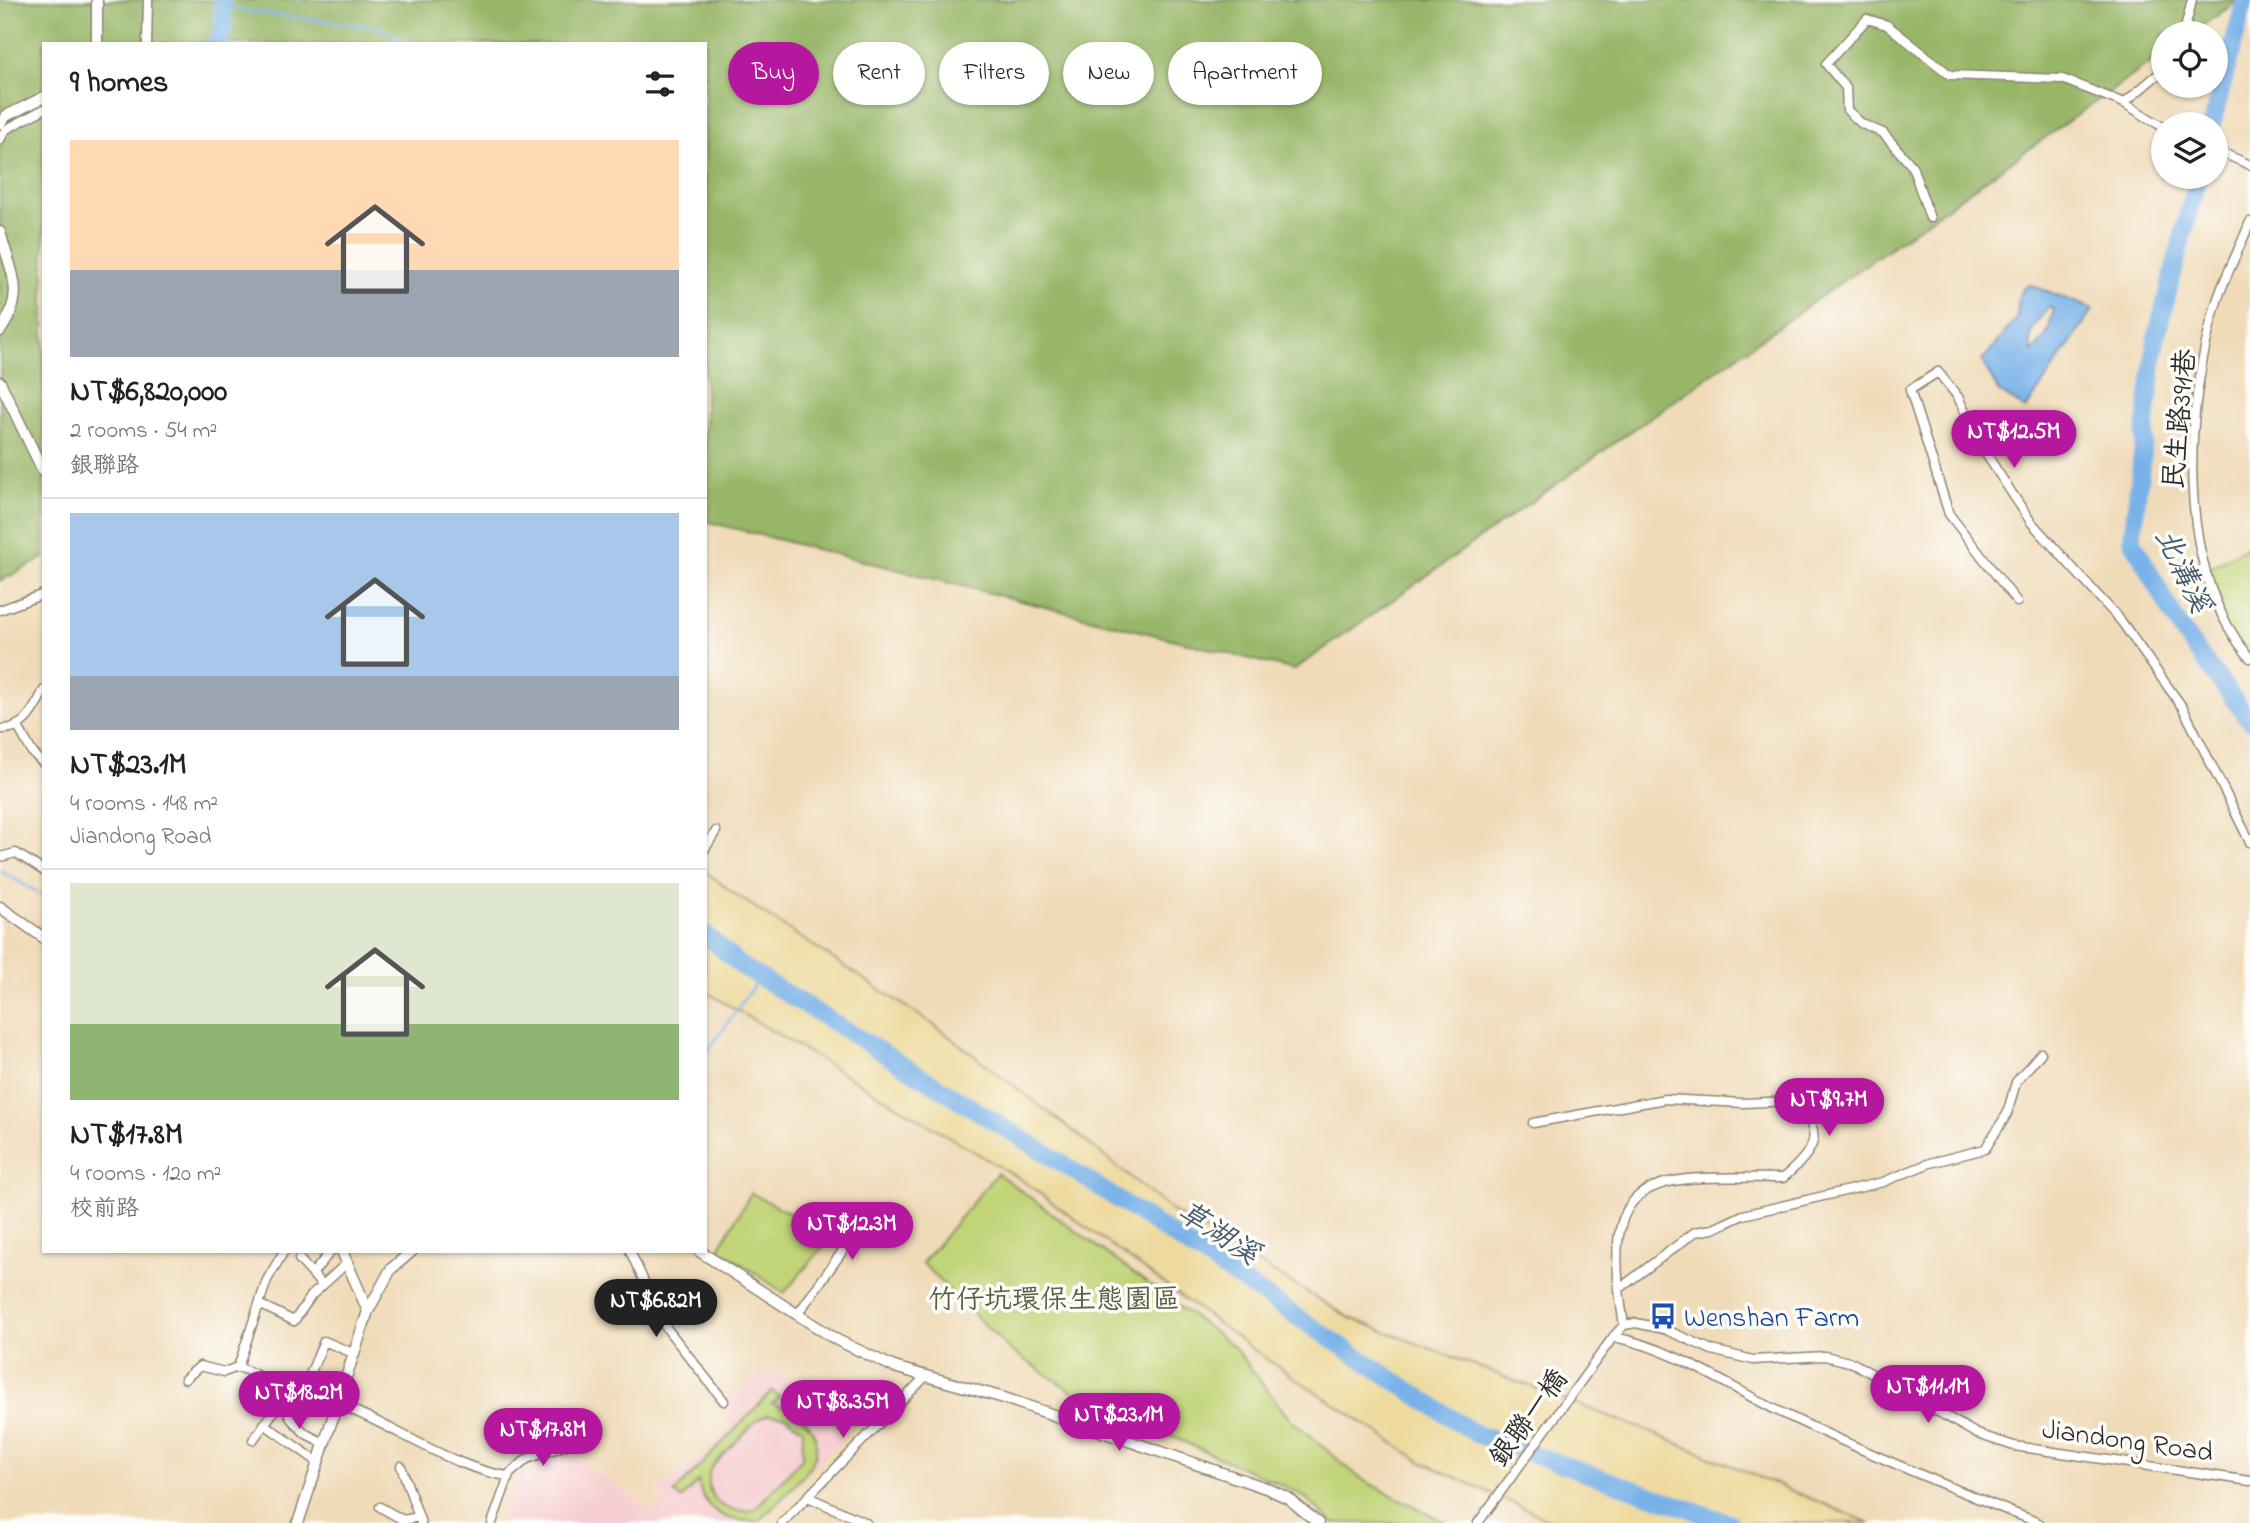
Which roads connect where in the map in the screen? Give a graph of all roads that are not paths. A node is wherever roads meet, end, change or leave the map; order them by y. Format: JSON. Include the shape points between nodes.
{"nodes":[{"id":1,"x":97,"y":0,"type":"edge"},
{"id":2,"x":148,"y":0,"type":"edge"},
{"id":3,"x":2192,"y":0,"type":"edge"},
{"id":4,"x":2187,"y":21,"type":"edge"},
{"id":5,"x":97,"y":42,"type":"edge"},
{"id":6,"x":148,"y":42,"type":"edge"},
{"id":7,"x":2151,"y":80,"type":"edge"},
{"id":8,"x":42,"y":98,"type":"edge"},
{"id":9,"x":2124,"y":103,"type":"junction"},
{"id":10,"x":42,"y":110,"type":"edge"},
{"id":11,"x":2151,"y":120,"type":"edge"},
{"id":12,"x":0,"y":123,"type":"edge"},
{"id":13,"x":0,"y":140,"type":"edge"},
{"id":14,"x":2228,"y":155,"type":"edge"},
{"id":15,"x":2250,"y":165,"type":"edge"},
{"id":16,"x":1930,"y":218,"type":"dead end"},
{"id":17,"x":2250,"y":222,"type":"edge"},
{"id":18,"x":0,"y":232,"type":"edge"},
{"id":19,"x":0,"y":331,"type":"edge"},
{"id":20,"x":0,"y":382,"type":"edge"},
{"id":21,"x":42,"y":469,"type":"edge"},
{"id":22,"x":42,"y":595,"type":"edge"},
{"id":23,"x":2017,"y":601,"type":"dead end"},
{"id":24,"x":0,"y":610,"type":"edge"},
{"id":25,"x":2250,"y":657,"type":"edge"},
{"id":26,"x":42,"y":693,"type":"edge"},
{"id":27,"x":17,"y":725,"type":"junction"},
{"id":28,"x":0,"y":729,"type":"edge"},
{"id":29,"x":42,"y":762,"type":"edge"},
{"id":30,"x":716,"y":831,"type":"dead end"},
{"id":31,"x":2250,"y":842,"type":"edge"},
{"id":32,"x":707,"y":846,"type":"edge"},
{"id":33,"x":0,"y":857,"type":"edge"},
{"id":34,"x":42,"y":870,"type":"edge"},
{"id":35,"x":0,"y":907,"type":"edge"},
{"id":36,"x":42,"y":937,"type":"edge"},
{"id":37,"x":2041,"y":1053,"type":"dead end"},
{"id":38,"x":1532,"y":1123,"type":"dead end"},
{"id":39,"x":814,"y":1215,"type":"dead end"},
{"id":40,"x":283,"y":1253,"type":"edge"},
{"id":41,"x":329,"y":1253,"type":"edge"},
{"id":42,"x":343,"y":1253,"type":"edge"},
{"id":43,"x":410,"y":1253,"type":"edge"},
{"id":44,"x":631,"y":1253,"type":"edge"},
{"id":45,"x":702,"y":1253,"type":"edge"},
{"id":46,"x":299,"y":1259,"type":"dead end"},
{"id":47,"x":347,"y":1263,"type":"junction"},
{"id":48,"x":313,"y":1273,"type":"junction"},
{"id":49,"x":322,"y":1285,"type":"junction"},
{"id":50,"x":1619,"y":1289,"type":"junction"},
{"id":51,"x":259,"y":1304,"type":"junction"},
{"id":52,"x":368,"y":1311,"type":"junction"},
{"id":53,"x":797,"y":1315,"type":"junction"},
{"id":54,"x":1624,"y":1325,"type":"junction"},
{"id":55,"x":1613,"y":1338,"type":"junction"},
{"id":56,"x":355,"y":1354,"type":"junction"},
{"id":57,"x":238,"y":1367,"type":"junction"},
{"id":58,"x":924,"y":1378,"type":"junction"},
{"id":59,"x":186,"y":1379,"type":"dead end"},
{"id":60,"x":342,"y":1391,"type":"junction"},
{"id":61,"x":283,"y":1399,"type":"junction"},
{"id":62,"x":724,"y":1401,"type":"dead end"},
{"id":63,"x":338,"y":1404,"type":"junction"},
{"id":64,"x":264,"y":1424,"type":"junction"},
{"id":65,"x":253,"y":1440,"type":"dead end"},
{"id":66,"x":324,"y":1443,"type":"junction"},
{"id":67,"x":569,"y":1444,"type":"dead end"},
{"id":68,"x":318,"y":1462,"type":"junction"},
{"id":69,"x":401,"y":1466,"type":"dead end"},
{"id":70,"x":510,"y":1473,"type":"junction"},
{"id":71,"x":2250,"y":1480,"type":"edge"},
{"id":72,"x":808,"y":1497,"type":"junction"},
{"id":73,"x":380,"y":1507,"type":"dead end"},
{"id":74,"x":420,"y":1520,"type":"edge"},
{"id":75,"x":298,"y":1523,"type":"edge"},
{"id":76,"x":492,"y":1523,"type":"edge"},
{"id":77,"x":782,"y":1523,"type":"edge"},
{"id":78,"x":866,"y":1523,"type":"edge"},
{"id":79,"x":1318,"y":1523,"type":"edge"},
{"id":80,"x":1478,"y":1523,"type":"edge"},
{"id":81,"x":2039,"y":1523,"type":"edge"}],
"edges":[{"from":1,"to":5,"type":"street"},
{"from":2,"to":6,"type":"street"},
{"from":3,"to":4,"type":"street"},
{"from":7,"to":9,"type":"street"},
{"from":8,"to":12,"type":"street"},
{"from":9,"to":11,"type":"street"},
{"from":9,"to":16,"type":"street","via":[[2062,79],[1950,75],[1887,25],[1867,19],[1826,64],[1846,88],[1847,110],[1862,124],[1883,133],[1912,166]]},
{"from":10,"to":13,"type":"street","via":[[5,130]]},
{"from":14,"to":15,"type":"street"},
{"from":17,"to":25,"type":"street","name":"民生路391巷","via":[[2218,300],[2208,341],[2195,422],[2192,500],[2208,584]]},
{"from":18,"to":19,"type":"street","via":[[17,290],[13,312]]},
{"from":20,"to":21,"type":"street"},
{"from":22,"to":24,"type":"street"},
{"from":23,"to":31,"type":"street","via":[[1949,514],[1910,390],[1938,372],[1958,397],[1982,448],[2031,522],[2121,621],[2183,708]]},
{"from":26,"to":27,"type":"street","via":[[26,720]]},
{"from":27,"to":28,"type":"street"},
{"from":27,"to":29,"type":"street"},
{"from":30,"to":32,"type":"street"},
{"from":33,"to":34,"type":"street","via":[[16,853]]},
{"from":35,"to":36,"type":"street"},
{"from":37,"to":50,"type":"street","via":[[2016,1082],[2007,1114],[1985,1149],[1930,1163],[1883,1182],[1743,1214],[1713,1229],[1695,1232]]},
{"from":38,"to":50,"type":"street","via":[[1665,1099],[1792,1101],[1811,1118],[1815,1135],[1811,1146],[1783,1178],[1676,1180],[1642,1191],[1627,1206],[1618,1236]]},
{"from":39,"to":53,"type":"street","via":[[836,1233],[844,1249]]},
{"from":40,"to":51,"type":"street"},
{"from":41,"to":48,"type":"street"},
{"from":42,"to":47,"type":"street"},
{"from":43,"to":52,"type":"street","via":[[391,1269]]},
{"from":44,"to":62,"type":"street","via":[[664,1325]]},
{"from":45,"to":53,"type":"street"},
{"from":46,"to":48,"type":"street"},
{"from":47,"to":49,"type":"street"},
{"from":47,"to":52,"type":"street"},
{"from":48,"to":49,"type":"street"},
{"from":49,"to":51,"type":"street","via":[[295,1321]]},
{"from":50,"to":54,"type":"street"},
{"from":51,"to":57,"type":"street"},
{"from":52,"to":56,"type":"street"},
{"from":53,"to":58,"type":"street","via":[[852,1348]]},
{"from":54,"to":55,"type":"street"},
{"from":54,"to":71,"type":"street","name":"Jiandong Road","via":[[1664,1329],[1712,1350],[1753,1360],[1825,1356],[1853,1363],[1977,1434],[2014,1446]]},
{"from":55,"to":80,"type":"street","name":"銀聯一橋"},
{"from":55,"to":81,"type":"street","via":[[1639,1342],[1781,1412]]},
{"from":56,"to":60,"type":"street"},
{"from":56,"to":60,"type":"street","via":[[324,1341],[309,1377]]},
{"from":57,"to":59,"type":"street","via":[[223,1372],[200,1366]]},
{"from":57,"to":61,"type":"street","via":[[253,1373]]},
{"from":58,"to":72,"type":"street"},
{"from":58,"to":79,"type":"street","via":[[1004,1398],[1266,1488],[1288,1498]]},
{"from":60,"to":63,"type":"street"},
{"from":61,"to":64,"type":"street"},
{"from":61,"to":66,"type":"street","via":[[292,1420]]},
{"from":63,"to":66,"type":"street"},
{"from":63,"to":70,"type":"street","via":[[473,1467]]},
{"from":64,"to":65,"type":"street"},
{"from":64,"to":68,"type":"street"},
{"from":66,"to":68,"type":"street"},
{"from":67,"to":70,"type":"street","via":[[527,1459]]},
{"from":68,"to":75,"type":"street"},
{"from":69,"to":74,"type":"street"},
{"from":70,"to":76,"type":"street"},
{"from":72,"to":77,"type":"street"},
{"from":72,"to":78,"type":"street"},
{"from":73,"to":74,"type":"street","via":[[403,1520]]}]}
